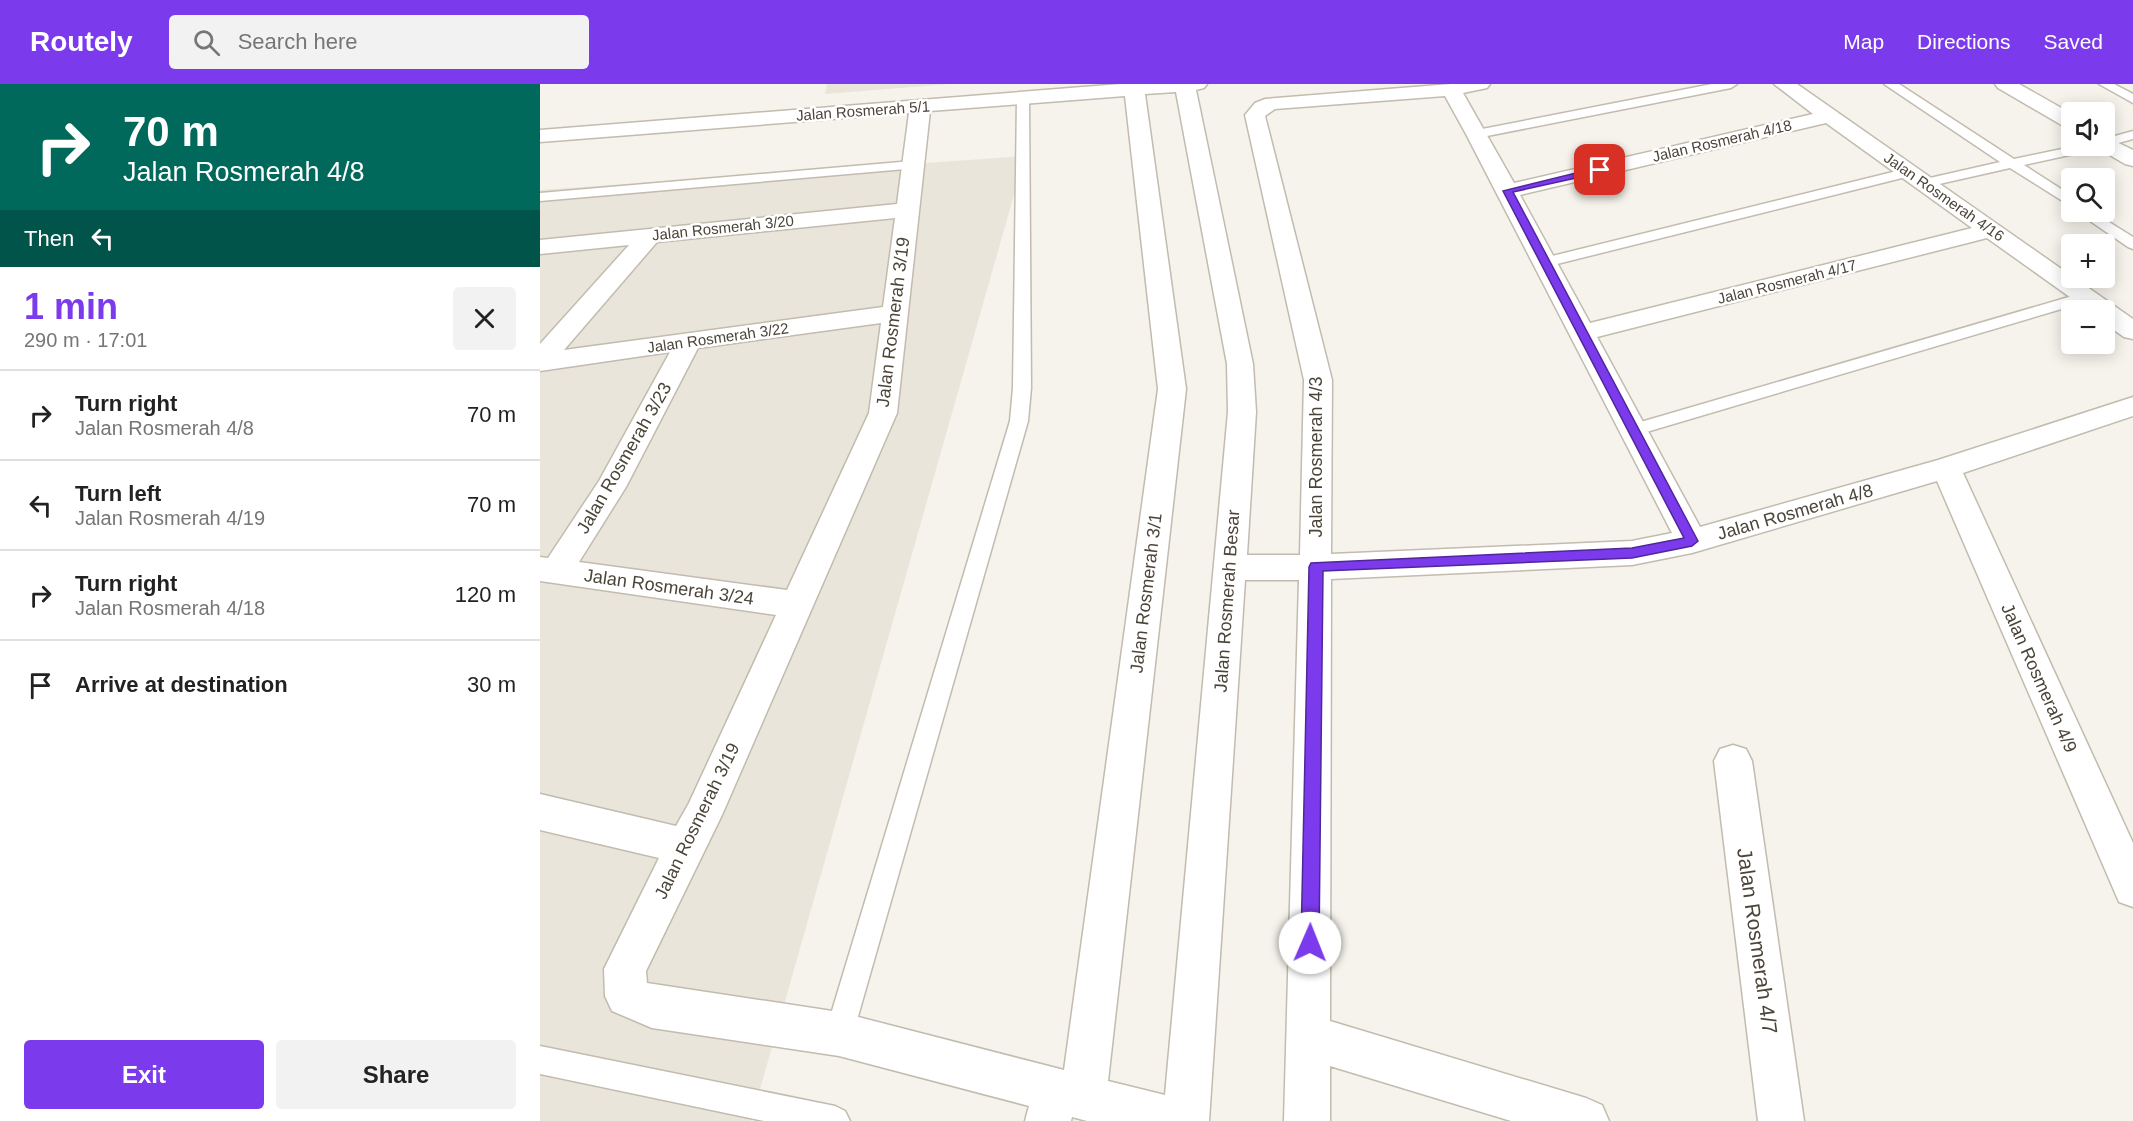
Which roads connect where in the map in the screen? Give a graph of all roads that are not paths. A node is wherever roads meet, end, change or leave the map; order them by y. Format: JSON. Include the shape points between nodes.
{"nodes":[{"id":1,"x":1480,"y":84,"type":"edge"},
{"id":2,"x":1731,"y":84,"type":"edge"},
{"id":3,"x":1784,"y":84,"type":"edge"},
{"id":4,"x":1890,"y":84,"type":"edge"},
{"id":5,"x":2005,"y":84,"type":"edge"},
{"id":6,"x":2105,"y":84,"type":"edge"},
{"id":7,"x":1191,"y":85,"type":"edge"},
{"id":8,"x":1134,"y":89,"type":"junction"},
{"id":9,"x":1451,"y":90,"type":"junction"},
{"id":10,"x":1023,"y":98,"type":"junction"},
{"id":11,"x":2133,"y":99,"type":"edge"},
{"id":12,"x":920,"y":107,"type":"junction"},
{"id":13,"x":1831,"y":116,"type":"junction"},
{"id":14,"x":2061,"y":117,"type":"edge"},
{"id":15,"x":1477,"y":134,"type":"junction"},
{"id":16,"x":2133,"y":135,"type":"edge"},
{"id":17,"x":540,"y":136,"type":"edge"},
{"id":18,"x":2115,"y":140,"type":"edge"},
{"id":19,"x":2115,"y":148,"type":"edge"},
{"id":20,"x":2061,"y":153,"type":"edge"},
{"id":21,"x":2133,"y":159,"type":"edge"},
{"id":22,"x":912,"y":165,"type":"junction"},
{"id":23,"x":2013,"y":165,"type":"junction"},
{"id":24,"x":1917,"y":178,"type":"junction"},
{"id":25,"x":1508,"y":191,"type":"junction"},
{"id":26,"x":2061,"y":196,"type":"edge"},
{"id":27,"x":540,"y":197,"type":"edge"},
{"id":28,"x":907,"y":210,"type":"junction"},
{"id":29,"x":2099,"y":222,"type":"edge"},
{"id":30,"x":1992,"y":230,"type":"junction"},
{"id":31,"x":650,"y":236,"type":"junction"},
{"id":32,"x":2133,"y":244,"type":"edge"},
{"id":33,"x":540,"y":247,"type":"edge"},
{"id":34,"x":1545,"y":262,"type":"junction"},
{"id":35,"x":2090,"y":300,"type":"edge"},
{"id":36,"x":895,"y":313,"type":"junction"},
{"id":37,"x":2061,"y":316,"type":"edge"},
{"id":38,"x":2115,"y":318,"type":"edge"},
{"id":39,"x":2133,"y":331,"type":"edge"},
{"id":40,"x":1582,"y":333,"type":"junction"},
{"id":41,"x":688,"y":343,"type":"junction"},
{"id":42,"x":540,"y":362,"type":"edge"},
{"id":43,"x":2133,"y":406,"type":"edge"},
{"id":44,"x":1633,"y":430,"type":"junction"},
{"id":45,"x":1946,"y":468,"type":"junction"},
{"id":46,"x":1692,"y":541,"type":"junction"},
{"id":47,"x":1316,"y":567,"type":"junction"},
{"id":48,"x":1230,"y":568,"type":"junction"},
{"id":49,"x":548,"y":570,"type":"edge"},
{"id":50,"x":798,"y":605,"type":"junction"},
{"id":51,"x":1733,"y":761,"type":"dead end"},
{"id":52,"x":540,"y":812,"type":"edge"},
{"id":53,"x":685,"y":846,"type":"junction"},
{"id":54,"x":2133,"y":888,"type":"edge"},
{"id":55,"x":839,"y":1034,"type":"junction"},
{"id":56,"x":1309,"y":1037,"type":"junction"},
{"id":57,"x":540,"y":1060,"type":"edge"},
{"id":58,"x":1062,"y":1103,"type":"edge"},
{"id":59,"x":835,"y":1121,"type":"edge"},
{"id":60,"x":1175,"y":1121,"type":"edge"},
{"id":61,"x":1186,"y":1121,"type":"edge"},
{"id":62,"x":1307,"y":1121,"type":"edge"},
{"id":63,"x":1586,"y":1121,"type":"edge"},
{"id":64,"x":1781,"y":1121,"type":"edge"}],
"edges":[{"from":1,"to":9,"type":"street"},
{"from":2,"to":15,"type":"lane"},
{"from":3,"to":13,"type":"street","name":"Jalan Rosmerah 4/16"},
{"from":4,"to":23,"type":"lane"},
{"from":5,"to":14,"type":"street"},
{"from":6,"to":11,"type":"lane"},
{"from":7,"to":8,"type":"street","name":"Jalan Rosmerah 5/1"},
{"from":7,"to":48,"type":"street","name":"Jalan Rosmerah Besar","via":[[1240,364],[1242,412]]},
{"from":8,"to":10,"type":"street","name":"Jalan Rosmerah 5/1"},
{"from":8,"to":58,"type":"street","name":"Jalan Rosmerah 3/1","via":[[1172,389]]},
{"from":9,"to":15,"type":"street"},
{"from":9,"to":47,"type":"street","name":"Jalan Rosmerah 4/3","via":[[1272,103],[1255,115],[1318,380]]},
{"from":10,"to":12,"type":"street","name":"Jalan Rosmerah 5/1"},
{"from":10,"to":55,"type":"lane","via":[[1019,421]]},
{"from":12,"to":17,"type":"street","name":"Jalan Rosmerah 5/1"},
{"from":12,"to":22,"type":"street","name":"Jalan Rosmerah 3/19"},
{"from":13,"to":24,"type":"street","name":"Jalan Rosmerah 4/16"},
{"from":13,"to":25,"type":"street","name":"Jalan Rosmerah 4/18"},
{"from":15,"to":25,"type":"street"},
{"from":16,"to":18,"type":"lane"},
{"from":19,"to":21,"type":"street"},
{"from":20,"to":23,"type":"lane"},
{"from":22,"to":27,"type":"lane"},
{"from":22,"to":28,"type":"street","name":"Jalan Rosmerah 3/19"},
{"from":23,"to":24,"type":"lane"},
{"from":23,"to":26,"type":"lane"},
{"from":24,"to":30,"type":"street","name":"Jalan Rosmerah 4/16"},
{"from":24,"to":34,"type":"lane"},
{"from":25,"to":34,"type":"street"},
{"from":28,"to":31,"type":"street","name":"Jalan Rosmerah 3/20"},
{"from":28,"to":36,"type":"street","name":"Jalan Rosmerah 3/19"},
{"from":29,"to":32,"type":"lane"},
{"from":30,"to":35,"type":"street","name":"Jalan Rosmerah 4/16"},
{"from":30,"to":40,"type":"street","name":"Jalan Rosmerah 4/17"},
{"from":31,"to":33,"type":"street","name":"Jalan Rosmerah 3/20"},
{"from":31,"to":42,"type":"street"},
{"from":34,"to":40,"type":"street"},
{"from":36,"to":41,"type":"street","name":"Jalan Rosmerah 3/22"},
{"from":36,"to":50,"type":"street","name":"Jalan Rosmerah 3/19","via":[[883,413]]},
{"from":37,"to":44,"type":"lane"},
{"from":38,"to":39,"type":"street","name":"Jalan Rosmerah 4/16"},
{"from":40,"to":44,"type":"street"},
{"from":41,"to":42,"type":"street","name":"Jalan Rosmerah 3/22"},
{"from":41,"to":49,"type":"street","name":"Jalan Rosmerah 3/23","via":[[611,487]]},
{"from":43,"to":45,"type":"street","name":"Jalan Rosmerah 4/8"},
{"from":44,"to":46,"type":"street"},
{"from":45,"to":46,"type":"street","name":"Jalan Rosmerah 4/8"},
{"from":45,"to":54,"type":"street","name":"Jalan Rosmerah 4/9"},
{"from":46,"to":47,"type":"street","name":"Jalan Rosmerah 4/8","via":[[1632,553]]},
{"from":47,"to":48,"type":"street","name":"Jalan Rosmerah 4/8"},
{"from":47,"to":56,"type":"street","name":"Jalan Rosmerah 4/3"},
{"from":48,"to":61,"type":"street","name":"Jalan Rosmerah Besar"},
{"from":49,"to":50,"type":"street","name":"Jalan Rosmerah 3/24"},
{"from":50,"to":53,"type":"street","name":"Jalan Rosmerah 3/19","via":[[703,815]]},
{"from":51,"to":64,"type":"street","name":"Jalan Rosmerah 4/7"},
{"from":52,"to":53,"type":"street"},
{"from":53,"to":55,"type":"street","name":"Jalan Rosmerah 3/19","via":[[625,969],[627,996],[652,1006]]},
{"from":55,"to":58,"type":"street","name":"Jalan Rosmerah 3/19"},
{"from":56,"to":62,"type":"street","name":"Jalan Rosmerah 4/3"},
{"from":56,"to":63,"type":"street"},
{"from":57,"to":59,"type":"lane"},
{"from":58,"to":60,"type":"street","name":"Jalan Rosmerah 3/19"}]}
